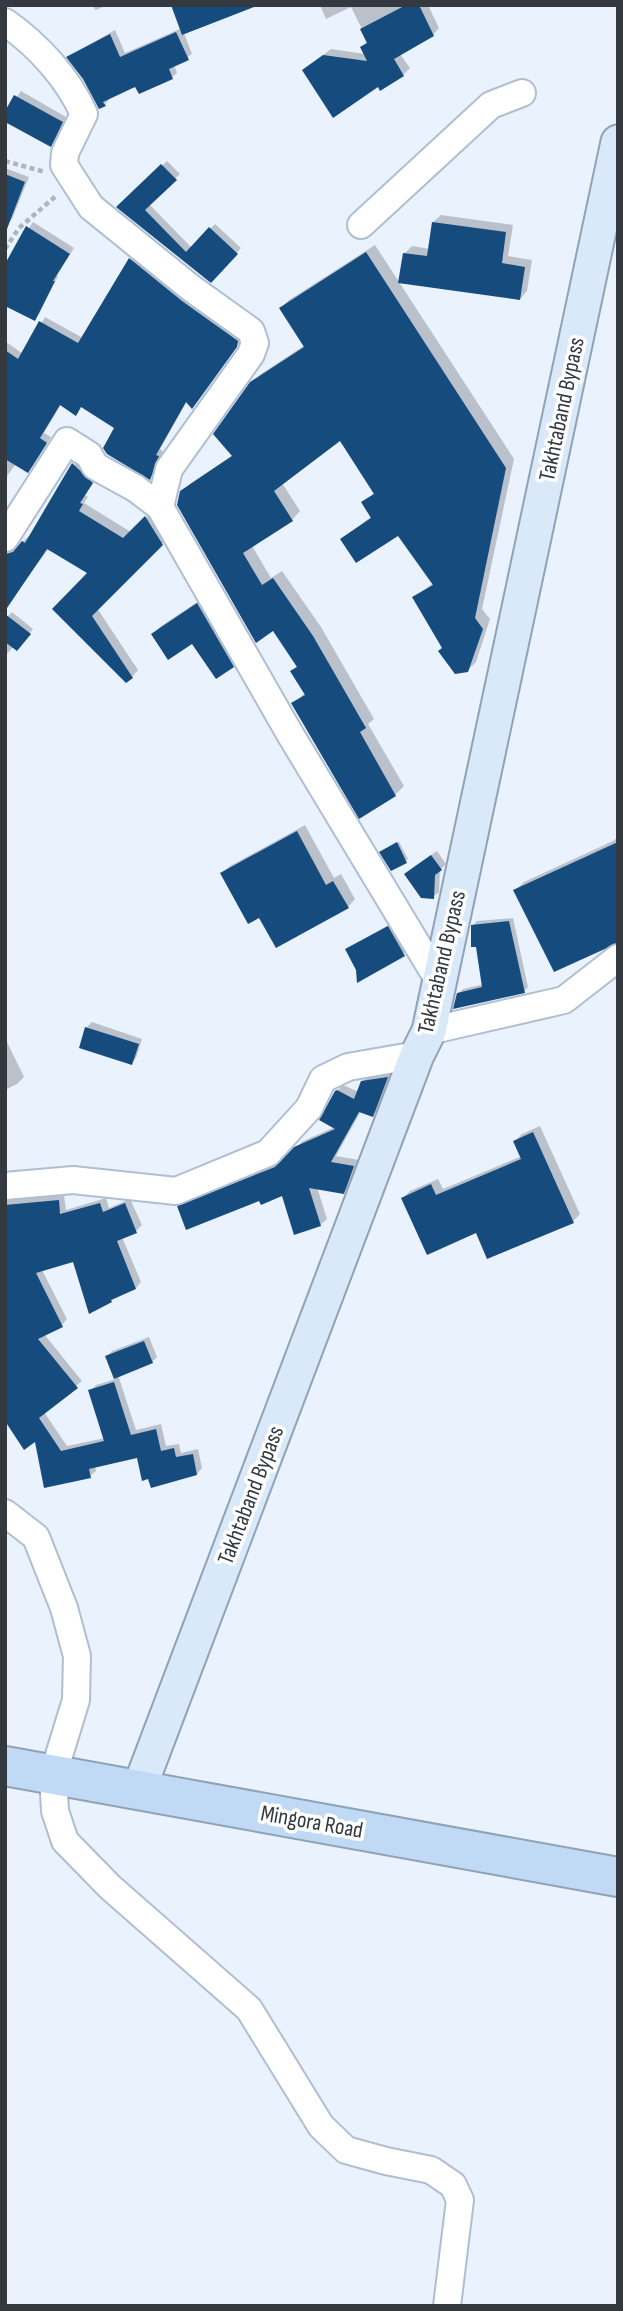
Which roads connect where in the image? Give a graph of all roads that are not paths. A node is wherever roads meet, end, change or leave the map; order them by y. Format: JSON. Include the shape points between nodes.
{"nodes":[{"id":1,"x":5,"y":22,"type":"edge"},
{"id":2,"x":522,"y":93,"type":"dead end"},
{"id":3,"x":618,"y":142,"type":"edge"},
{"id":4,"x":361,"y":225,"type":"dead end"},
{"id":5,"x":160,"y":507,"type":"junction"},
{"id":6,"x":5,"y":538,"type":"edge"},
{"id":7,"x":618,"y":958,"type":"edge"},
{"id":8,"x":439,"y":981,"type":"junction"},
{"id":9,"x":423,"y":1043,"type":"junction"},
{"id":10,"x":5,"y":1186,"type":"edge"},
{"id":11,"x":5,"y":1513,"type":"edge"},
{"id":12,"x":5,"y":1766,"type":"edge"},
{"id":13,"x":53,"y":1775,"type":"junction"},
{"id":14,"x":139,"y":1790,"type":"junction"},
{"id":15,"x":618,"y":1877,"type":"edge"},
{"id":16,"x":447,"y":2306,"type":"edge"}],
"edges":[{"from":1,"to":5,"type":"street","via":[[48,60],[76,96],[84,114],[64,165],[91,207],[251,331],[255,343],[169,469]]},
{"from":2,"to":4,"type":"street","via":[[491,105]]},
{"from":3,"to":8,"type":"main road","name":"Takhtaband Bypass"},
{"from":5,"to":6,"type":"street","via":[[94,466],[89,455],[67,441]]},
{"from":5,"to":8,"type":"street"},
{"from":7,"to":9,"type":"street","via":[[564,1000]]},
{"from":8,"to":9,"type":"main road","name":"Takhtaband Bypass"},
{"from":9,"to":10,"type":"street","via":[[323,1079],[309,1108],[268,1153],[176,1191],[73,1180]]},
{"from":9,"to":14,"type":"main road","name":"Takhtaband Bypass"},
{"from":11,"to":13,"type":"street","via":[[36,1537],[77,1656],[76,1700]]},
{"from":12,"to":13,"type":"highway","name":"Mingora Road"},
{"from":13,"to":14,"type":"highway","name":"Mingora Road"},
{"from":13,"to":16,"type":"street","via":[[55,1811],[65,1841],[110,1887],[249,2009],[321,2126],[346,2150],[431,2170],[453,2185],[460,2200]]},
{"from":14,"to":15,"type":"highway","name":"Mingora Road"}]}
